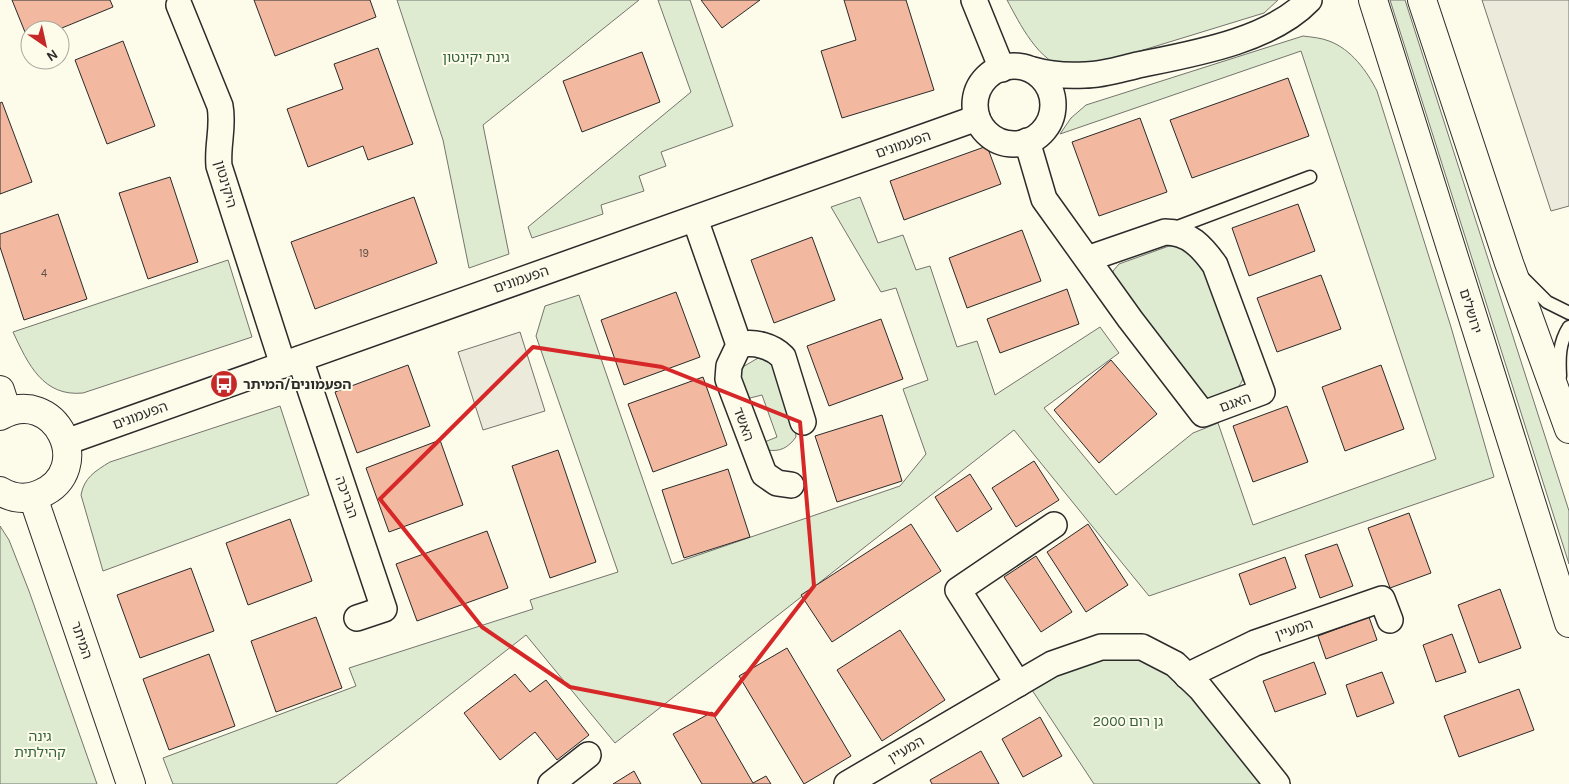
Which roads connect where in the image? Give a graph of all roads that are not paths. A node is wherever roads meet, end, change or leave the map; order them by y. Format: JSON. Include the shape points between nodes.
{"nodes":[{"id":1,"x":974,"y":0,"type":"edge"},
{"id":2,"x":1310,"y":0,"type":"edge"},
{"id":3,"x":1373,"y":0,"type":"edge"},
{"id":4,"x":1422,"y":0,"type":"edge"},
{"id":5,"x":178,"y":5,"type":"dead end"},
{"id":6,"x":1002,"y":69,"type":"junction"},
{"id":7,"x":1033,"y":70,"type":"junction"},
{"id":8,"x":978,"y":118,"type":"junction"},
{"id":9,"x":1027,"y":142,"type":"junction"},
{"id":10,"x":1310,"y":177,"type":"dead end"},
{"id":11,"x":695,"y":219,"type":"junction"},
{"id":12,"x":1165,"y":232,"type":"junction"},
{"id":13,"x":1087,"y":259,"type":"junction"},
{"id":14,"x":1509,"y":262,"type":"junction"},
{"id":15,"x":1569,"y":313,"type":"edge"},
{"id":16,"x":1569,"y":326,"type":"edge"},
{"id":17,"x":739,"y":345,"type":"junction"},
{"id":18,"x":292,"y":362,"type":"junction"},
{"id":19,"x":2,"y":406,"type":"edge"},
{"id":20,"x":1566,"y":419,"type":"edge"},
{"id":21,"x":803,"y":422,"type":"dead end"},
{"id":22,"x":66,"y":442,"type":"junction"},
{"id":23,"x":791,"y":485,"type":"dead end"},
{"id":24,"x":0,"y":491,"type":"edge"},
{"id":25,"x":33,"y":497,"type":"junction"},
{"id":26,"x":1054,"y":525,"type":"dead end"},
{"id":27,"x":357,"y":618,"type":"dead end"},
{"id":28,"x":1390,"y":620,"type":"dead end"},
{"id":29,"x":1569,"y":623,"type":"edge"},
{"id":30,"x":1187,"y":676,"type":"junction"},
{"id":31,"x":1018,"y":684,"type":"junction"},
{"id":32,"x":588,"y":755,"type":"dead end"},
{"id":33,"x":131,"y":784,"type":"edge"},
{"id":34,"x":551,"y":784,"type":"edge"},
{"id":35,"x":847,"y":784,"type":"edge"},
{"id":36,"x":1277,"y":784,"type":"edge"}],
"edges":[{"from":1,"to":6,"type":"street"},
{"from":2,"to":7,"type":"street","via":[[1297,13],[1263,31],[1190,54],[1087,76],[1053,75]]},
{"from":3,"to":29,"type":"main road","name":"ירושלים"},
{"from":4,"to":14,"type":"main road"},
{"from":5,"to":18,"type":"street","name":"היקינטון","via":[[220,106],[223,124],[217,148],[219,166]]},
{"from":6,"to":7,"type":"street","via":[[1020,66]]},
{"from":6,"to":8,"type":"street","via":[[984,80],[978,92],[975,105]]},
{"from":7,"to":9,"type":"street","via":[[1043,78],[1054,103],[1042,133]]},
{"from":8,"to":9,"type":"street","via":[[984,130],[1002,142]]},
{"from":8,"to":11,"type":"street","name":"הפעמונים"},
{"from":9,"to":13,"type":"street","name":"האגם","via":[[1044,199]]},
{"from":10,"to":12,"type":"lane"},
{"from":11,"to":17,"type":"street"},
{"from":11,"to":18,"type":"street","name":"הפעמונים"},
{"from":12,"to":13,"type":"street"},
{"from":12,"to":13,"type":"street","name":"האגם","via":[[1178,232],[1192,239],[1215,265],[1262,392],[1202,414]]},
{"from":14,"to":15,"type":"lane","via":[[1547,302]]},
{"from":14,"to":20,"type":"main road"},
{"from":16,"to":20,"type":"lane","via":[[1559,355]]},
{"from":17,"to":21,"type":"street","via":[[745,343],[775,349],[782,357]]},
{"from":17,"to":23,"type":"street","name":"האשד","via":[[729,366],[728,379],[750,439],[764,474],[777,483]]},
{"from":18,"to":22,"type":"street","name":"הפעמונים"},
{"from":18,"to":27,"type":"street","name":"הבריכה","via":[[384,608]]},
{"from":19,"to":22,"type":"main road","via":[[36,410],[50,417]]},
{"from":22,"to":25,"type":"main road","via":[[65,470],[57,482]]},
{"from":24,"to":25,"type":"main road","via":[[19,498]]},
{"from":25,"to":33,"type":"main road","name":"המיתר"},
{"from":26,"to":31,"type":"street","via":[[958,590]]},
{"from":28,"to":30,"type":"street","name":"המעיין","via":[[1382,599],[1254,643]]},
{"from":30,"to":31,"type":"street","name":"המעיין","via":[[1175,664],[1142,647],[1101,647],[1052,664]]},
{"from":30,"to":36,"type":"street","name":"המעיין"},
{"from":31,"to":35,"type":"street","name":"המעיין"},
{"from":32,"to":34,"type":"street"}]}
